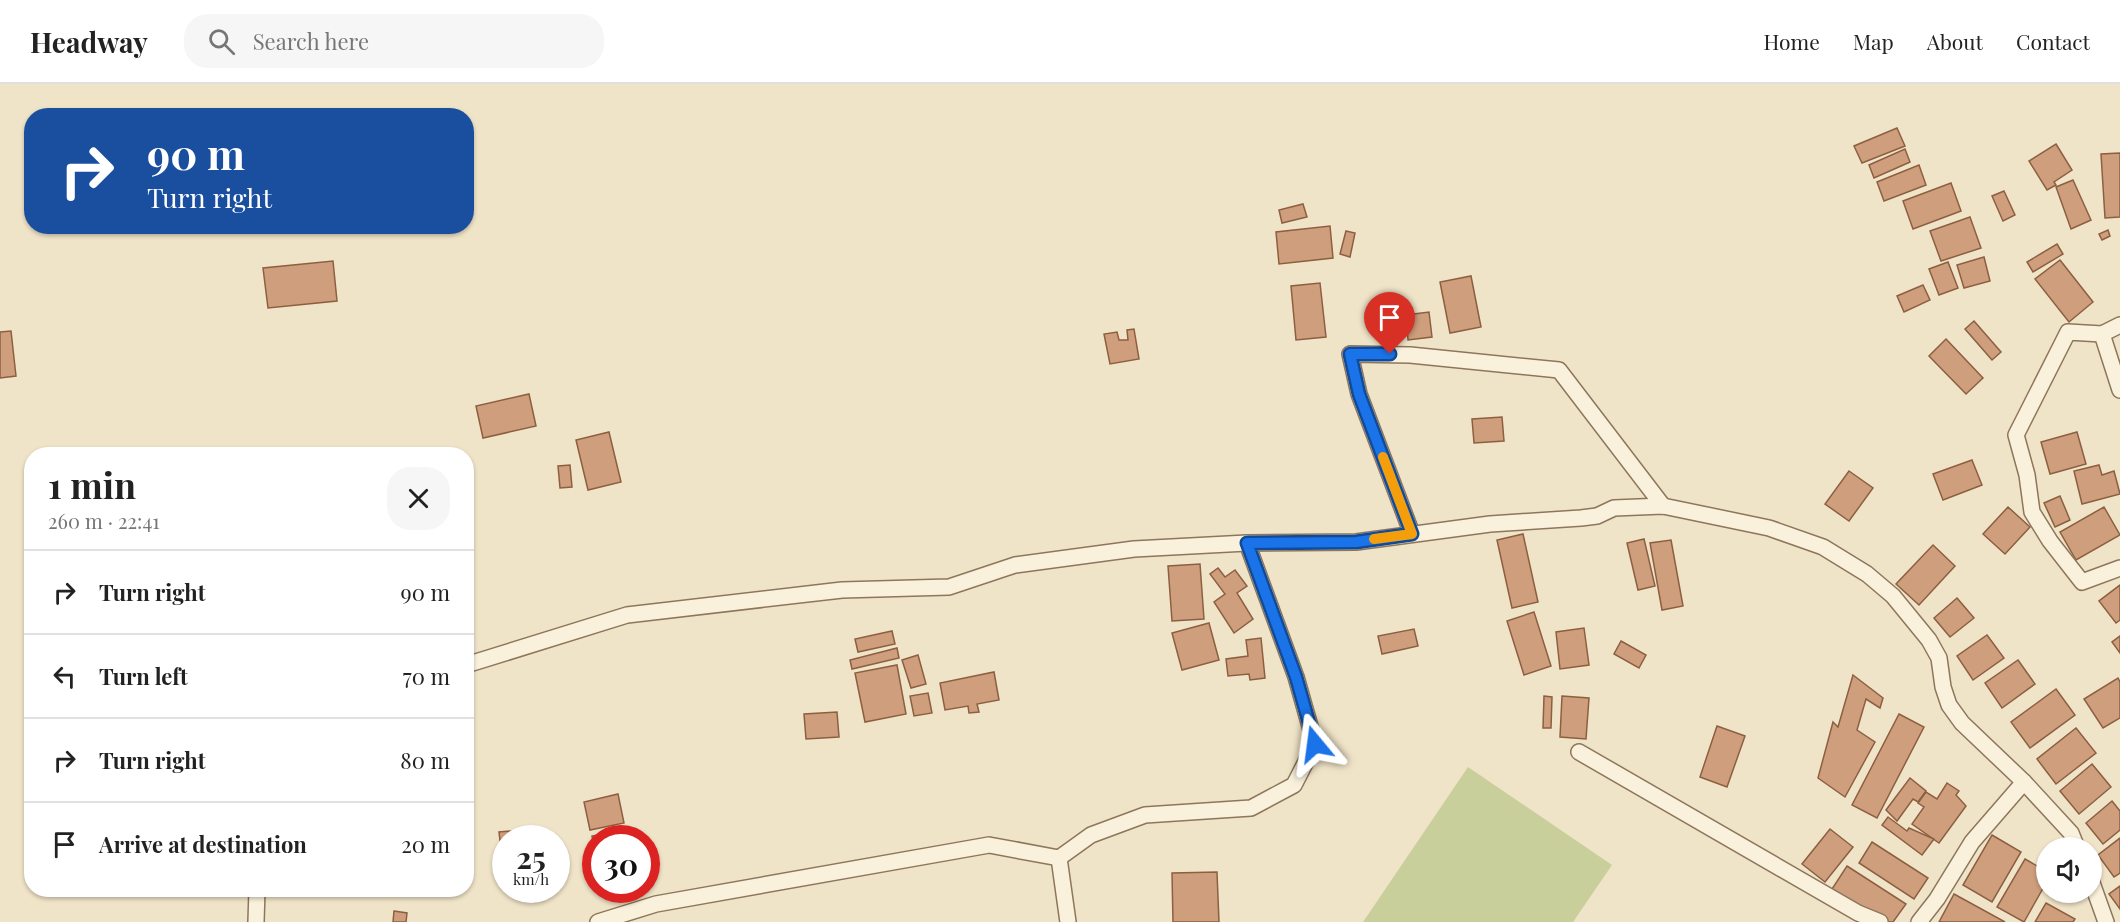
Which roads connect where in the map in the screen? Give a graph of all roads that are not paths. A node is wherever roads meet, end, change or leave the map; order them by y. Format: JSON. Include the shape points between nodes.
{"nodes":[{"id":1,"x":2120,"y":325,"type":"edge"},
{"id":2,"x":2102,"y":334,"type":"junction"},
{"id":3,"x":2120,"y":390,"type":"edge"},
{"id":4,"x":1663,"y":506,"type":"junction"},
{"id":5,"x":1412,"y":534,"type":"junction"},
{"id":6,"x":1247,"y":543,"type":"junction"},
{"id":7,"x":2120,"y":568,"type":"edge"},
{"id":8,"x":474,"y":663,"type":"edge"},
{"id":9,"x":1579,"y":752,"type":"dead end"},
{"id":10,"x":2024,"y":782,"type":"junction"},
{"id":11,"x":2073,"y":837,"type":"edge"},
{"id":12,"x":1059,"y":858,"type":"junction"},
{"id":13,"x":257,"y":897,"type":"edge"},
{"id":14,"x":2099,"y":903,"type":"edge"},
{"id":15,"x":256,"y":922,"type":"edge"},
{"id":16,"x":598,"y":922,"type":"edge"},
{"id":17,"x":1068,"y":922,"type":"edge"},
{"id":18,"x":1880,"y":922,"type":"edge"},
{"id":19,"x":1919,"y":922,"type":"edge"},
{"id":20,"x":2106,"y":922,"type":"edge"}],
"edges":[{"from":1,"to":2,"type":"street"},
{"from":2,"to":3,"type":"street"},
{"from":2,"to":7,"type":"street","via":[[2068,332],[2016,435],[2032,512],[2082,582]]},
{"from":4,"to":5,"type":"street","via":[[1614,508],[1597,516]]},
{"from":4,"to":5,"type":"street","via":[[1559,370],[1410,354],[1350,354],[1359,394]]},
{"from":4,"to":10,"type":"street","via":[[1769,528],[1823,547],[1868,574],[1893,596],[1929,640],[1939,658],[1942,687],[1949,705],[1962,723]]},
{"from":5,"to":6,"type":"street","via":[[1356,542]]},
{"from":6,"to":8,"type":"street","via":[[1134,549],[1015,565],[950,587],[842,590],[627,615]]},
{"from":6,"to":12,"type":"street","via":[[1296,677],[1315,744],[1294,785],[1251,807],[1145,815],[1091,835]]},
{"from":9,"to":18,"type":"street"},
{"from":10,"to":11,"type":"street"},
{"from":10,"to":19,"type":"street","via":[[1972,842]]},
{"from":12,"to":16,"type":"street","via":[[989,845],[656,904]]},
{"from":12,"to":17,"type":"street"},
{"from":13,"to":15,"type":"street"},
{"from":14,"to":20,"type":"street"}]}
